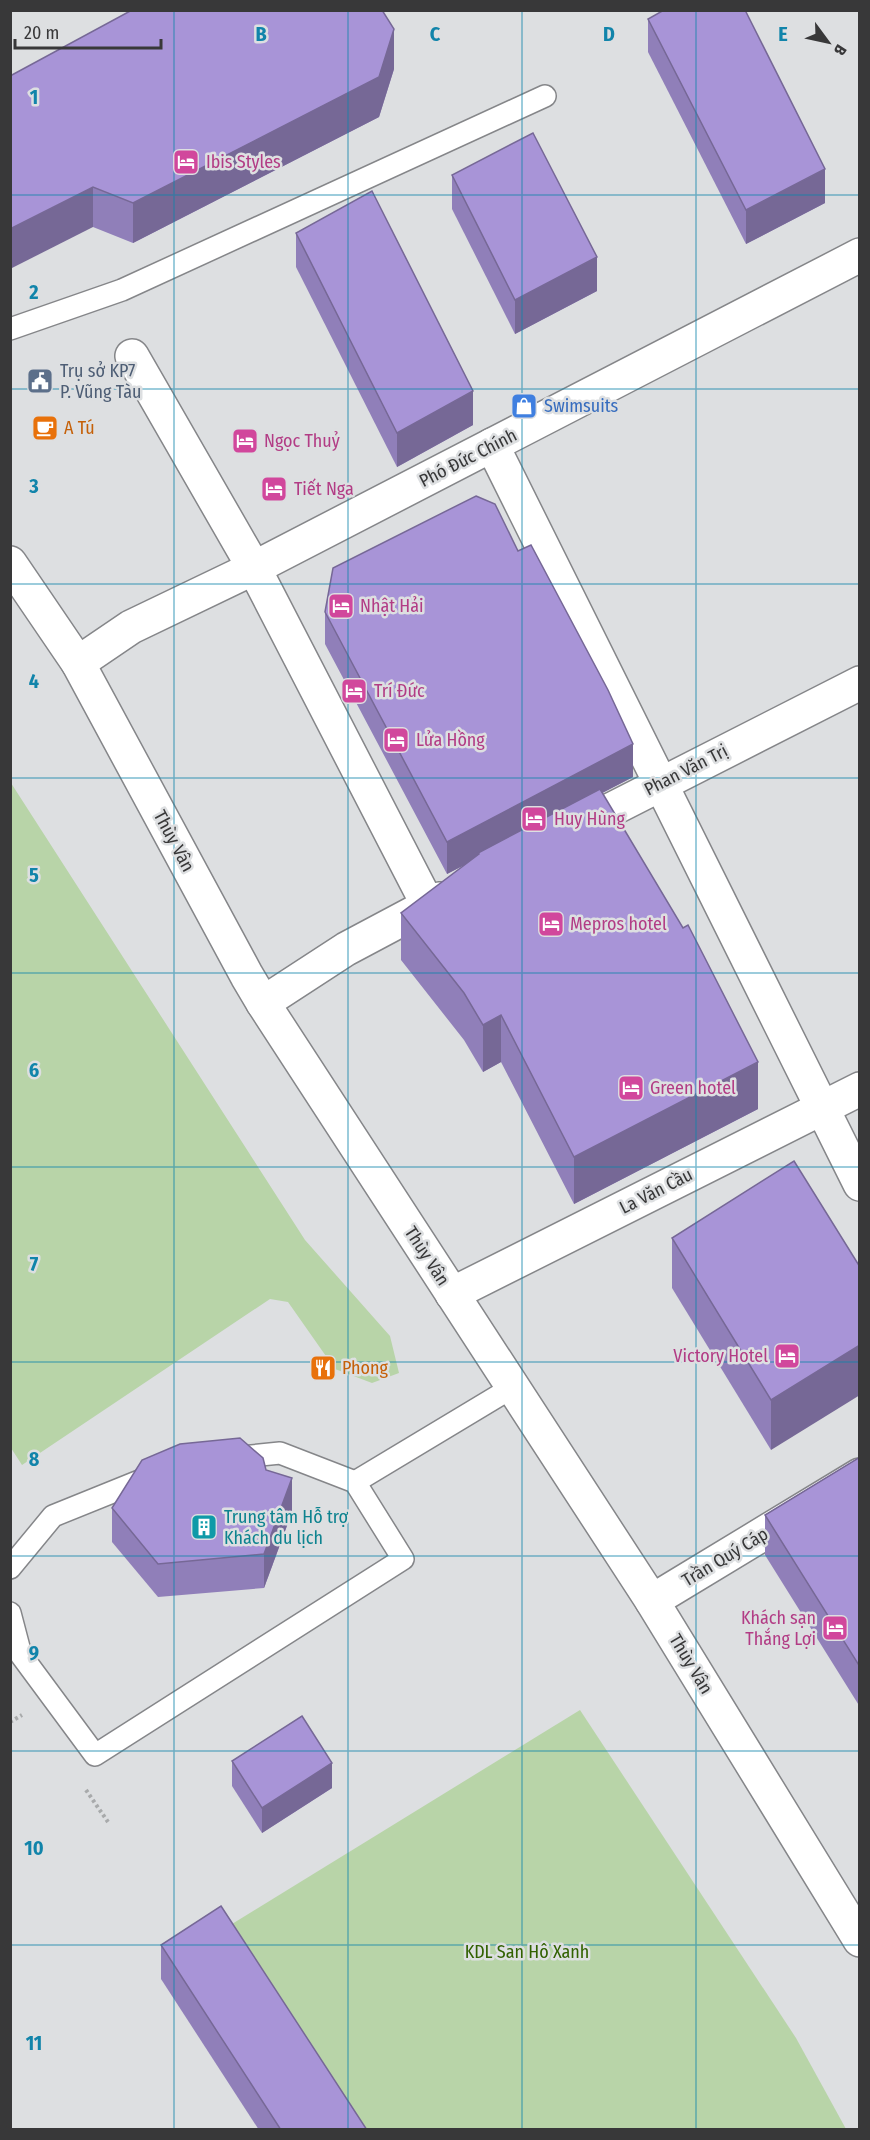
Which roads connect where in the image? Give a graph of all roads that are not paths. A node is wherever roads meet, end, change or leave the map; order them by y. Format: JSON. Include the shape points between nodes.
{"nodes":[{"id":1,"x":545,"y":96,"type":"dead end"},
{"id":2,"x":860,"y":255,"type":"edge"},
{"id":3,"x":10,"y":329,"type":"edge"},
{"id":4,"x":132,"y":356,"type":"dead end"},
{"id":5,"x":492,"y":445,"type":"junction"},
{"id":6,"x":10,"y":563,"type":"edge"},
{"id":7,"x":254,"y":568,"type":"junction"},
{"id":8,"x":78,"y":663,"type":"junction"},
{"id":9,"x":860,"y":682,"type":"edge"},
{"id":10,"x":660,"y":784,"type":"junction"},
{"id":11,"x":544,"y":844,"type":"edge"},
{"id":12,"x":470,"y":883,"type":"edge"},
{"id":13,"x":428,"y":905,"type":"junction"},
{"id":14,"x":263,"y":1002,"type":"junction"},
{"id":15,"x":860,"y":1089,"type":"edge"},
{"id":16,"x":822,"y":1109,"type":"junction"},
{"id":17,"x":860,"y":1184,"type":"edge"},
{"id":18,"x":452,"y":1294,"type":"junction"},
{"id":19,"x":513,"y":1387,"type":"junction"},
{"id":20,"x":214,"y":1460,"type":"edge"},
{"id":21,"x":170,"y":1468,"type":"edge"},
{"id":22,"x":860,"y":1475,"type":"edge"},
{"id":23,"x":355,"y":1482,"type":"junction"},
{"id":24,"x":10,"y":1568,"type":"edge"},
{"id":25,"x":652,"y":1601,"type":"junction"},
{"id":26,"x":10,"y":1613,"type":"edge"},
{"id":27,"x":860,"y":1940,"type":"edge"}],
"edges":[{"from":1,"to":3,"type":"lane","via":[[122,290]]},
{"from":2,"to":5,"type":"street","name":"Phó Đức Chính"},
{"from":4,"to":7,"type":"street"},
{"from":5,"to":7,"type":"street","name":"Phó Đức Chính"},
{"from":5,"to":10,"type":"street"},
{"from":6,"to":8,"type":"street","name":"Thùy Vân"},
{"from":7,"to":8,"type":"street","name":"Phó Đức Chính","via":[[131,627]]},
{"from":7,"to":13,"type":"street"},
{"from":8,"to":14,"type":"street","name":"Thùy Vân"},
{"from":9,"to":10,"type":"street","name":"Phan Văn Trị"},
{"from":10,"to":11,"type":"street","name":"Phan Văn Trị"},
{"from":10,"to":16,"type":"street"},
{"from":12,"to":13,"type":"street"},
{"from":13,"to":14,"type":"street","via":[[346,949]]},
{"from":14,"to":18,"type":"street","name":"Thùy Vân"},
{"from":15,"to":16,"type":"street","name":"La Văn Cầu"},
{"from":16,"to":17,"type":"street"},
{"from":16,"to":18,"type":"street","name":"La Văn Cầu"},
{"from":18,"to":19,"type":"street","name":"Thùy Vân"},
{"from":19,"to":23,"type":"lane"},
{"from":19,"to":25,"type":"street","name":"Thùy Vân"},
{"from":20,"to":23,"type":"lane","via":[[280,1453]]},
{"from":21,"to":24,"type":"lane","via":[[53,1516]]},
{"from":22,"to":25,"type":"street","name":"Trần Quý Cáp"},
{"from":23,"to":26,"type":"lane","via":[[403,1559],[95,1755],[21,1655]]},
{"from":25,"to":27,"type":"street","name":"Thùy Vân"}]}
